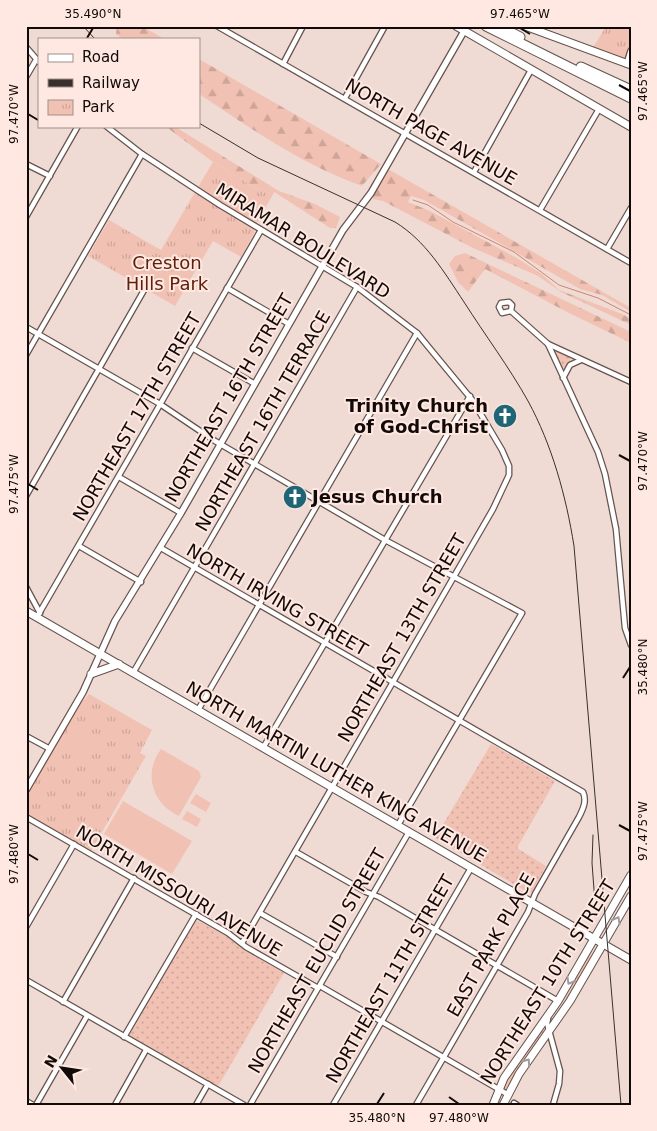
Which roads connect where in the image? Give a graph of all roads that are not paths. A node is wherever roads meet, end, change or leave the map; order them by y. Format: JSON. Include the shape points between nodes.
{"nodes":[{"id":1,"x":303,"y":26,"type":"edge"},
{"id":2,"x":385,"y":26,"type":"edge"},
{"id":3,"x":456,"y":26,"type":"edge"},
{"id":4,"x":486,"y":26,"type":"edge"},
{"id":5,"x":499,"y":26,"type":"edge"},
{"id":6,"x":526,"y":26,"type":"edge"},
{"id":7,"x":220,"y":27,"type":"edge"},
{"id":8,"x":466,"y":28,"type":"edge"},
{"id":9,"x":26,"y":47,"type":"edge"},
{"id":10,"x":631,"y":51,"type":"edge"},
{"id":11,"x":38,"y":61,"type":"edge"},
{"id":12,"x":282,"y":64,"type":"junction"},
{"id":13,"x":629,"y":65,"type":"edge"},
{"id":14,"x":531,"y":70,"type":"junction"},
{"id":15,"x":26,"y":77,"type":"edge"},
{"id":16,"x":631,"y":90,"type":"edge"},
{"id":17,"x":345,"y":98,"type":"junction"},
{"id":18,"x":631,"y":98,"type":"edge"},
{"id":19,"x":599,"y":109,"type":"junction"},
{"id":20,"x":631,"y":127,"type":"edge"},
{"id":21,"x":77,"y":128,"type":"edge"},
{"id":22,"x":109,"y":128,"type":"edge"},
{"id":23,"x":405,"y":133,"type":"junction"},
{"id":24,"x":142,"y":154,"type":"junction"},
{"id":25,"x":26,"y":164,"type":"edge"},
{"id":26,"x":474,"y":172,"type":"junction"},
{"id":27,"x":50,"y":176,"type":"junction"},
{"id":28,"x":631,"y":208,"type":"edge"},
{"id":29,"x":540,"y":210,"type":"junction"},
{"id":30,"x":26,"y":217,"type":"edge"},
{"id":31,"x":261,"y":230,"type":"junction"},
{"id":32,"x":607,"y":249,"type":"junction"},
{"id":33,"x":631,"y":263,"type":"edge"},
{"id":34,"x":321,"y":267,"type":"junction"},
{"id":35,"x":152,"y":278,"type":"dead end"},
{"id":36,"x":356,"y":287,"type":"junction"},
{"id":37,"x":227,"y":288,"type":"junction"},
{"id":38,"x":511,"y":311,"type":"dead end"},
{"id":39,"x":289,"y":324,"type":"junction"},
{"id":40,"x":26,"y":327,"type":"edge"},
{"id":41,"x":417,"y":333,"type":"junction"},
{"id":42,"x":38,"y":334,"type":"junction"},
{"id":43,"x":548,"y":344,"type":"junction"},
{"id":44,"x":192,"y":348,"type":"junction"},
{"id":45,"x":26,"y":355,"type":"edge"},
{"id":46,"x":581,"y":360,"type":"junction"},
{"id":47,"x":99,"y":369,"type":"junction"},
{"id":48,"x":564,"y":378,"type":"junction"},
{"id":49,"x":631,"y":382,"type":"edge"},
{"id":50,"x":255,"y":384,"type":"junction"},
{"id":51,"x":470,"y":396,"type":"junction"},
{"id":52,"x":160,"y":404,"type":"junction"},
{"id":53,"x":221,"y":444,"type":"junction"},
{"id":54,"x":254,"y":463,"type":"junction"},
{"id":55,"x":509,"y":475,"type":"joint"},
{"id":56,"x":119,"y":477,"type":"junction"},
{"id":57,"x":26,"y":496,"type":"edge"},
{"id":58,"x":318,"y":502,"type":"junction"},
{"id":59,"x":181,"y":513,"type":"junction"},
{"id":60,"x":385,"y":540,"type":"junction"},
{"id":61,"x":79,"y":546,"type":"junction"},
{"id":62,"x":161,"y":548,"type":"junction"},
{"id":63,"x":194,"y":568,"type":"junction"},
{"id":64,"x":454,"y":578,"type":"junction"},
{"id":65,"x":141,"y":582,"type":"junction"},
{"id":66,"x":26,"y":588,"type":"edge"},
{"id":67,"x":259,"y":605,"type":"junction"},
{"id":68,"x":26,"y":611,"type":"edge"},
{"id":69,"x":39,"y":615,"type":"junction"},
{"id":70,"x":325,"y":643,"type":"junction"},
{"id":71,"x":631,"y":645,"type":"edge"},
{"id":72,"x":100,"y":654,"type":"junction"},
{"id":73,"x":119,"y":664,"type":"junction"},
{"id":74,"x":134,"y":673,"type":"junction"},
{"id":75,"x":91,"y":674,"type":"junction"},
{"id":76,"x":392,"y":682,"type":"junction"},
{"id":77,"x":198,"y":710,"type":"junction"},
{"id":78,"x":458,"y":720,"type":"junction"},
{"id":79,"x":26,"y":736,"type":"edge"},
{"id":80,"x":263,"y":748,"type":"junction"},
{"id":81,"x":50,"y":749,"type":"junction"},
{"id":82,"x":332,"y":787,"type":"junction"},
{"id":83,"x":26,"y":790,"type":"edge"},
{"id":84,"x":585,"y":797,"type":"joint"},
{"id":85,"x":26,"y":816,"type":"edge"},
{"id":86,"x":398,"y":826,"type":"junction"},
{"id":87,"x":409,"y":832,"type":"junction"},
{"id":88,"x":74,"y":844,"type":"junction"},
{"id":89,"x":296,"y":852,"type":"junction"},
{"id":90,"x":471,"y":868,"type":"junction"},
{"id":91,"x":631,"y":876,"type":"edge"},
{"id":92,"x":134,"y":878,"type":"junction"},
{"id":93,"x":373,"y":895,"type":"junction"},
{"id":94,"x":631,"y":896,"type":"edge"},
{"id":95,"x":531,"y":902,"type":"junction"},
{"id":96,"x":260,"y":913,"type":"junction"},
{"id":97,"x":196,"y":914,"type":"junction"},
{"id":98,"x":26,"y":927,"type":"edge"},
{"id":99,"x":435,"y":929,"type":"junction"},
{"id":100,"x":594,"y":938,"type":"junction"},
{"id":101,"x":242,"y":943,"type":"junction"},
{"id":102,"x":604,"y":944,"type":"junction"},
{"id":103,"x":337,"y":957,"type":"junction"},
{"id":104,"x":631,"y":960,"type":"edge"},
{"id":105,"x":497,"y":965,"type":"junction"},
{"id":106,"x":27,"y":982,"type":"edge"},
{"id":107,"x":319,"y":987,"type":"junction"},
{"id":108,"x":558,"y":1001,"type":"junction"},
{"id":109,"x":63,"y":1002,"type":"junction"},
{"id":110,"x":552,"y":1009,"type":"junction"},
{"id":111,"x":87,"y":1016,"type":"junction"},
{"id":112,"x":381,"y":1022,"type":"junction"},
{"id":113,"x":549,"y":1030,"type":"junction"},
{"id":114,"x":124,"y":1037,"type":"junction"},
{"id":115,"x":146,"y":1050,"type":"junction"},
{"id":116,"x":443,"y":1058,"type":"junction"},
{"id":117,"x":208,"y":1084,"type":"junction"},
{"id":118,"x":498,"y":1089,"type":"junction"},
{"id":119,"x":507,"y":1094,"type":"junction"},
{"id":120,"x":26,"y":1101,"type":"edge"},
{"id":121,"x":34,"y":1105,"type":"edge"},
{"id":122,"x":115,"y":1105,"type":"edge"},
{"id":123,"x":196,"y":1105,"type":"edge"},
{"id":124,"x":244,"y":1105,"type":"edge"},
{"id":125,"x":250,"y":1105,"type":"edge"},
{"id":126,"x":334,"y":1105,"type":"edge"},
{"id":127,"x":416,"y":1105,"type":"edge"},
{"id":128,"x":492,"y":1105,"type":"edge"},
{"id":129,"x":503,"y":1105,"type":"edge"},
{"id":130,"x":553,"y":1105,"type":"edge"}],
"edges":[{"from":1,"to":12,"type":"street"},
{"from":2,"to":17,"type":"street"},
{"from":3,"to":8,"type":"main road"},
{"from":4,"to":18,"type":"highway"},
{"from":5,"to":16,"type":"highway"},
{"from":6,"to":13,"type":"main road"},
{"from":7,"to":12,"type":"street","name":"NORTH PAGE AVENUE"},
{"from":8,"to":14,"type":"main road"},
{"from":8,"to":23,"type":"street","name":"NORTHEAST 16TH STREET"},
{"from":9,"to":11,"type":"street"},
{"from":10,"to":13,"type":"street"},
{"from":11,"to":15,"type":"street"},
{"from":12,"to":17,"type":"street","name":"NORTH PAGE AVENUE"},
{"from":14,"to":19,"type":"main road"},
{"from":14,"to":26,"type":"street"},
{"from":17,"to":23,"type":"street","name":"NORTH PAGE AVENUE"},
{"from":19,"to":20,"type":"main road"},
{"from":19,"to":29,"type":"street"},
{"from":21,"to":27,"type":"street"},
{"from":22,"to":24,"type":"street","name":"MIRAMAR BOULEVARD"},
{"from":23,"to":26,"type":"street","name":"NORTH PAGE AVENUE"},
{"from":23,"to":34,"type":"street","name":"NORTHEAST 16TH STREET","via":[[371,193],[347,223]]},
{"from":24,"to":31,"type":"street","name":"MIRAMAR BOULEVARD"},
{"from":24,"to":42,"type":"street"},
{"from":25,"to":27,"type":"street"},
{"from":26,"to":29,"type":"street","name":"NORTH PAGE AVENUE"},
{"from":27,"to":30,"type":"street"},
{"from":28,"to":32,"type":"street"},
{"from":29,"to":32,"type":"street","name":"NORTH PAGE AVENUE"},
{"from":31,"to":34,"type":"street","name":"MIRAMAR BOULEVARD"},
{"from":31,"to":37,"type":"street","name":"NORTHEAST 17TH STREET"},
{"from":32,"to":33,"type":"street","name":"NORTH PAGE AVENUE"},
{"from":34,"to":36,"type":"street","name":"MIRAMAR BOULEVARD"},
{"from":34,"to":39,"type":"street","name":"NORTHEAST 16TH STREET"},
{"from":35,"to":47,"type":"street"},
{"from":36,"to":41,"type":"street","name":"MIRAMAR BOULEVARD"},
{"from":36,"to":54,"type":"street","name":"NORTHEAST 16TH TERRACE"},
{"from":37,"to":39,"type":"street"},
{"from":37,"to":44,"type":"street","name":"NORTHEAST 17TH STREET"},
{"from":38,"to":43,"type":"street"},
{"from":39,"to":50,"type":"street","name":"NORTHEAST 16TH STREET"},
{"from":40,"to":42,"type":"street"},
{"from":41,"to":51,"type":"street","name":"MIRAMAR BOULEVARD"},
{"from":41,"to":58,"type":"street"},
{"from":42,"to":45,"type":"street"},
{"from":42,"to":47,"type":"street"},
{"from":43,"to":46,"type":"street"},
{"from":43,"to":48,"type":"street"},
{"from":44,"to":50,"type":"street"},
{"from":44,"to":52,"type":"street","name":"NORTHEAST 17TH STREET"},
{"from":46,"to":48,"type":"street","via":[[570,365]]},
{"from":46,"to":49,"type":"street"},
{"from":47,"to":52,"type":"street"},
{"from":47,"to":57,"type":"street"},
{"from":48,"to":71,"type":"street","via":[[605,474],[616,529],[625,628]]},
{"from":50,"to":53,"type":"street","name":"NORTHEAST 16TH STREET"},
{"from":51,"to":55,"type":"street","name":"MIRAMAR BOULEVARD","via":[[502,450]]},
{"from":51,"to":60,"type":"street"},
{"from":52,"to":53,"type":"street"},
{"from":52,"to":56,"type":"street","name":"NORTHEAST 17TH STREET"},
{"from":53,"to":54,"type":"street"},
{"from":53,"to":59,"type":"street","name":"NORTHEAST 16TH STREET"},
{"from":54,"to":58,"type":"street"},
{"from":54,"to":63,"type":"street","name":"NORTHEAST 16TH TERRACE"},
{"from":55,"to":64,"type":"street","name":"NORTHEAST 13TH STREET"},
{"from":56,"to":59,"type":"street"},
{"from":56,"to":61,"type":"street","name":"NORTHEAST 17TH STREET"},
{"from":58,"to":60,"type":"street"},
{"from":58,"to":67,"type":"street"},
{"from":59,"to":62,"type":"street","name":"NORTHEAST 16TH STREET"},
{"from":60,"to":64,"type":"street"},
{"from":60,"to":70,"type":"street"},
{"from":61,"to":65,"type":"street"},
{"from":61,"to":69,"type":"street","name":"NORTHEAST 17TH STREET"},
{"from":62,"to":63,"type":"street","name":"NORTH IRVING STREET"},
{"from":62,"to":65,"type":"street","name":"NORTHEAST 16TH STREET"},
{"from":63,"to":67,"type":"street","name":"NORTH IRVING STREET"},
{"from":63,"to":74,"type":"street","name":"NORTHEAST 16TH TERRACE"},
{"from":64,"to":76,"type":"street","name":"NORTHEAST 13TH STREET"},
{"from":64,"to":78,"type":"street","via":[[522,613]]},
{"from":65,"to":72,"type":"street","name":"NORTHEAST 16TH STREET","via":[[115,621]]},
{"from":66,"to":69,"type":"street"},
{"from":67,"to":70,"type":"street","name":"NORTH IRVING STREET"},
{"from":67,"to":77,"type":"street"},
{"from":68,"to":69,"type":"main road","name":"NORTH MARTIN LUTHER KING AVENUE"},
{"from":69,"to":72,"type":"main road","name":"NORTH MARTIN LUTHER KING AVENUE"},
{"from":70,"to":76,"type":"street","name":"NORTH IRVING STREET"},
{"from":70,"to":80,"type":"street"},
{"from":72,"to":73,"type":"main road","name":"NORTH MARTIN LUTHER KING AVENUE"},
{"from":72,"to":75,"type":"street","name":"NORTHEAST 16TH STREET"},
{"from":73,"to":74,"type":"main road","name":"NORTH MARTIN LUTHER KING AVENUE"},
{"from":73,"to":75,"type":"main road"},
{"from":74,"to":77,"type":"main road","name":"NORTH MARTIN LUTHER KING AVENUE"},
{"from":75,"to":81,"type":"street","name":"NORTHEAST 16TH STREET"},
{"from":76,"to":78,"type":"street","name":"NORTH IRVING STREET"},
{"from":76,"to":82,"type":"street","name":"NORTHEAST 13TH STREET"},
{"from":77,"to":80,"type":"main road","name":"NORTH MARTIN LUTHER KING AVENUE"},
{"from":78,"to":84,"type":"street","name":"NORTH IRVING STREET","via":[[577,787]]},
{"from":78,"to":86,"type":"street"},
{"from":79,"to":81,"type":"street"},
{"from":80,"to":82,"type":"main road","name":"NORTH MARTIN LUTHER KING AVENUE"},
{"from":81,"to":83,"type":"street","name":"NORTHEAST 16TH STREET"},
{"from":82,"to":86,"type":"main road","name":"NORTH MARTIN LUTHER KING AVENUE"},
{"from":82,"to":89,"type":"street","name":"NORTHEAST 13TH STREET"},
{"from":84,"to":95,"type":"street","name":"EAST PARK PLACE","via":[[579,818]]},
{"from":85,"to":88,"type":"street","name":"NORTH MISSOURI AVENUE"},
{"from":86,"to":87,"type":"main road","name":"NORTH MARTIN LUTHER KING AVENUE"},
{"from":87,"to":90,"type":"main road","name":"NORTH MARTIN LUTHER KING AVENUE"},
{"from":87,"to":93,"type":"street","name":"NORTHEAST EUCLID STREET"},
{"from":88,"to":92,"type":"street","name":"NORTH MISSOURI AVENUE"},
{"from":88,"to":98,"type":"street"},
{"from":89,"to":93,"type":"street"},
{"from":89,"to":96,"type":"street","name":"NORTHEAST 13TH STREET"},
{"from":90,"to":95,"type":"main road","name":"NORTH MARTIN LUTHER KING AVENUE"},
{"from":90,"to":99,"type":"street","name":"NORTHEAST 11TH STREET"},
{"from":91,"to":100,"type":"main road","name":"NORTHEAST 10TH STREET"},
{"from":92,"to":97,"type":"street","name":"NORTH MISSOURI AVENUE"},
{"from":92,"to":109,"type":"street"},
{"from":93,"to":99,"type":"street"},
{"from":93,"to":103,"type":"street","name":"NORTHEAST EUCLID STREET"},
{"from":102,"to":94,"type":"main road","name":"NORTHEAST 10TH STREET","one_way":true},
{"from":95,"to":100,"type":"main road","name":"NORTH MARTIN LUTHER KING AVENUE"},
{"from":95,"to":105,"type":"street","name":"EAST PARK PLACE"},
{"from":96,"to":101,"type":"street","name":"NORTHEAST 13TH STREET"},
{"from":96,"to":103,"type":"street"},
{"from":97,"to":101,"type":"street","name":"NORTH MISSOURI AVENUE"},
{"from":97,"to":114,"type":"street"},
{"from":99,"to":105,"type":"street"},
{"from":99,"to":112,"type":"street","name":"NORTHEAST 11TH STREET"},
{"from":100,"to":102,"type":"main road","name":"NORTH MARTIN LUTHER KING AVENUE"},
{"from":100,"to":108,"type":"main road","name":"NORTHEAST 10TH STREET","one_way":true},
{"from":101,"to":107,"type":"street","name":"NORTH MISSOURI AVENUE"},
{"from":102,"to":104,"type":"main road","name":"NORTH MARTIN LUTHER KING AVENUE"},
{"from":102,"to":113,"type":"main road","name":"NORTHEAST 10TH STREET"},
{"from":103,"to":107,"type":"street","name":"NORTHEAST EUCLID STREET"},
{"from":105,"to":108,"type":"street"},
{"from":105,"to":116,"type":"street","name":"EAST PARK PLACE"},
{"from":106,"to":109,"type":"street"},
{"from":107,"to":112,"type":"street","name":"NORTH MISSOURI AVENUE"},
{"from":107,"to":125,"type":"street","name":"NORTHEAST EUCLID STREET"},
{"from":108,"to":110,"type":"main road","name":"NORTHEAST 10TH STREET"},
{"from":109,"to":111,"type":"street"},
{"from":110,"to":113,"type":"street","via":[[547,1021]]},
{"from":110,"to":118,"type":"main road","name":"NORTHEAST 10TH STREET"},
{"from":111,"to":114,"type":"street"},
{"from":111,"to":121,"type":"street"},
{"from":112,"to":116,"type":"street","name":"NORTH MISSOURI AVENUE"},
{"from":112,"to":126,"type":"street","name":"NORTHEAST 11TH STREET"},
{"from":119,"to":113,"type":"main road","name":"NORTHEAST 10TH STREET","one_way":true},
{"from":113,"to":130,"type":"street","via":[[560,1071]]},
{"from":114,"to":115,"type":"street"},
{"from":115,"to":117,"type":"street"},
{"from":115,"to":122,"type":"street"},
{"from":116,"to":118,"type":"street","name":"NORTH MISSOURI AVENUE"},
{"from":116,"to":127,"type":"street","name":"EAST PARK PLACE"},
{"from":117,"to":123,"type":"street"},
{"from":117,"to":124,"type":"street"},
{"from":118,"to":119,"type":"street","name":"NORTH MISSOURI AVENUE"},
{"from":118,"to":128,"type":"main road","name":"NORTHEAST 10TH STREET"},
{"from":119,"to":129,"type":"main road","name":"NORTHEAST 10TH STREET"},
{"from":120,"to":121,"type":"street"}]}
